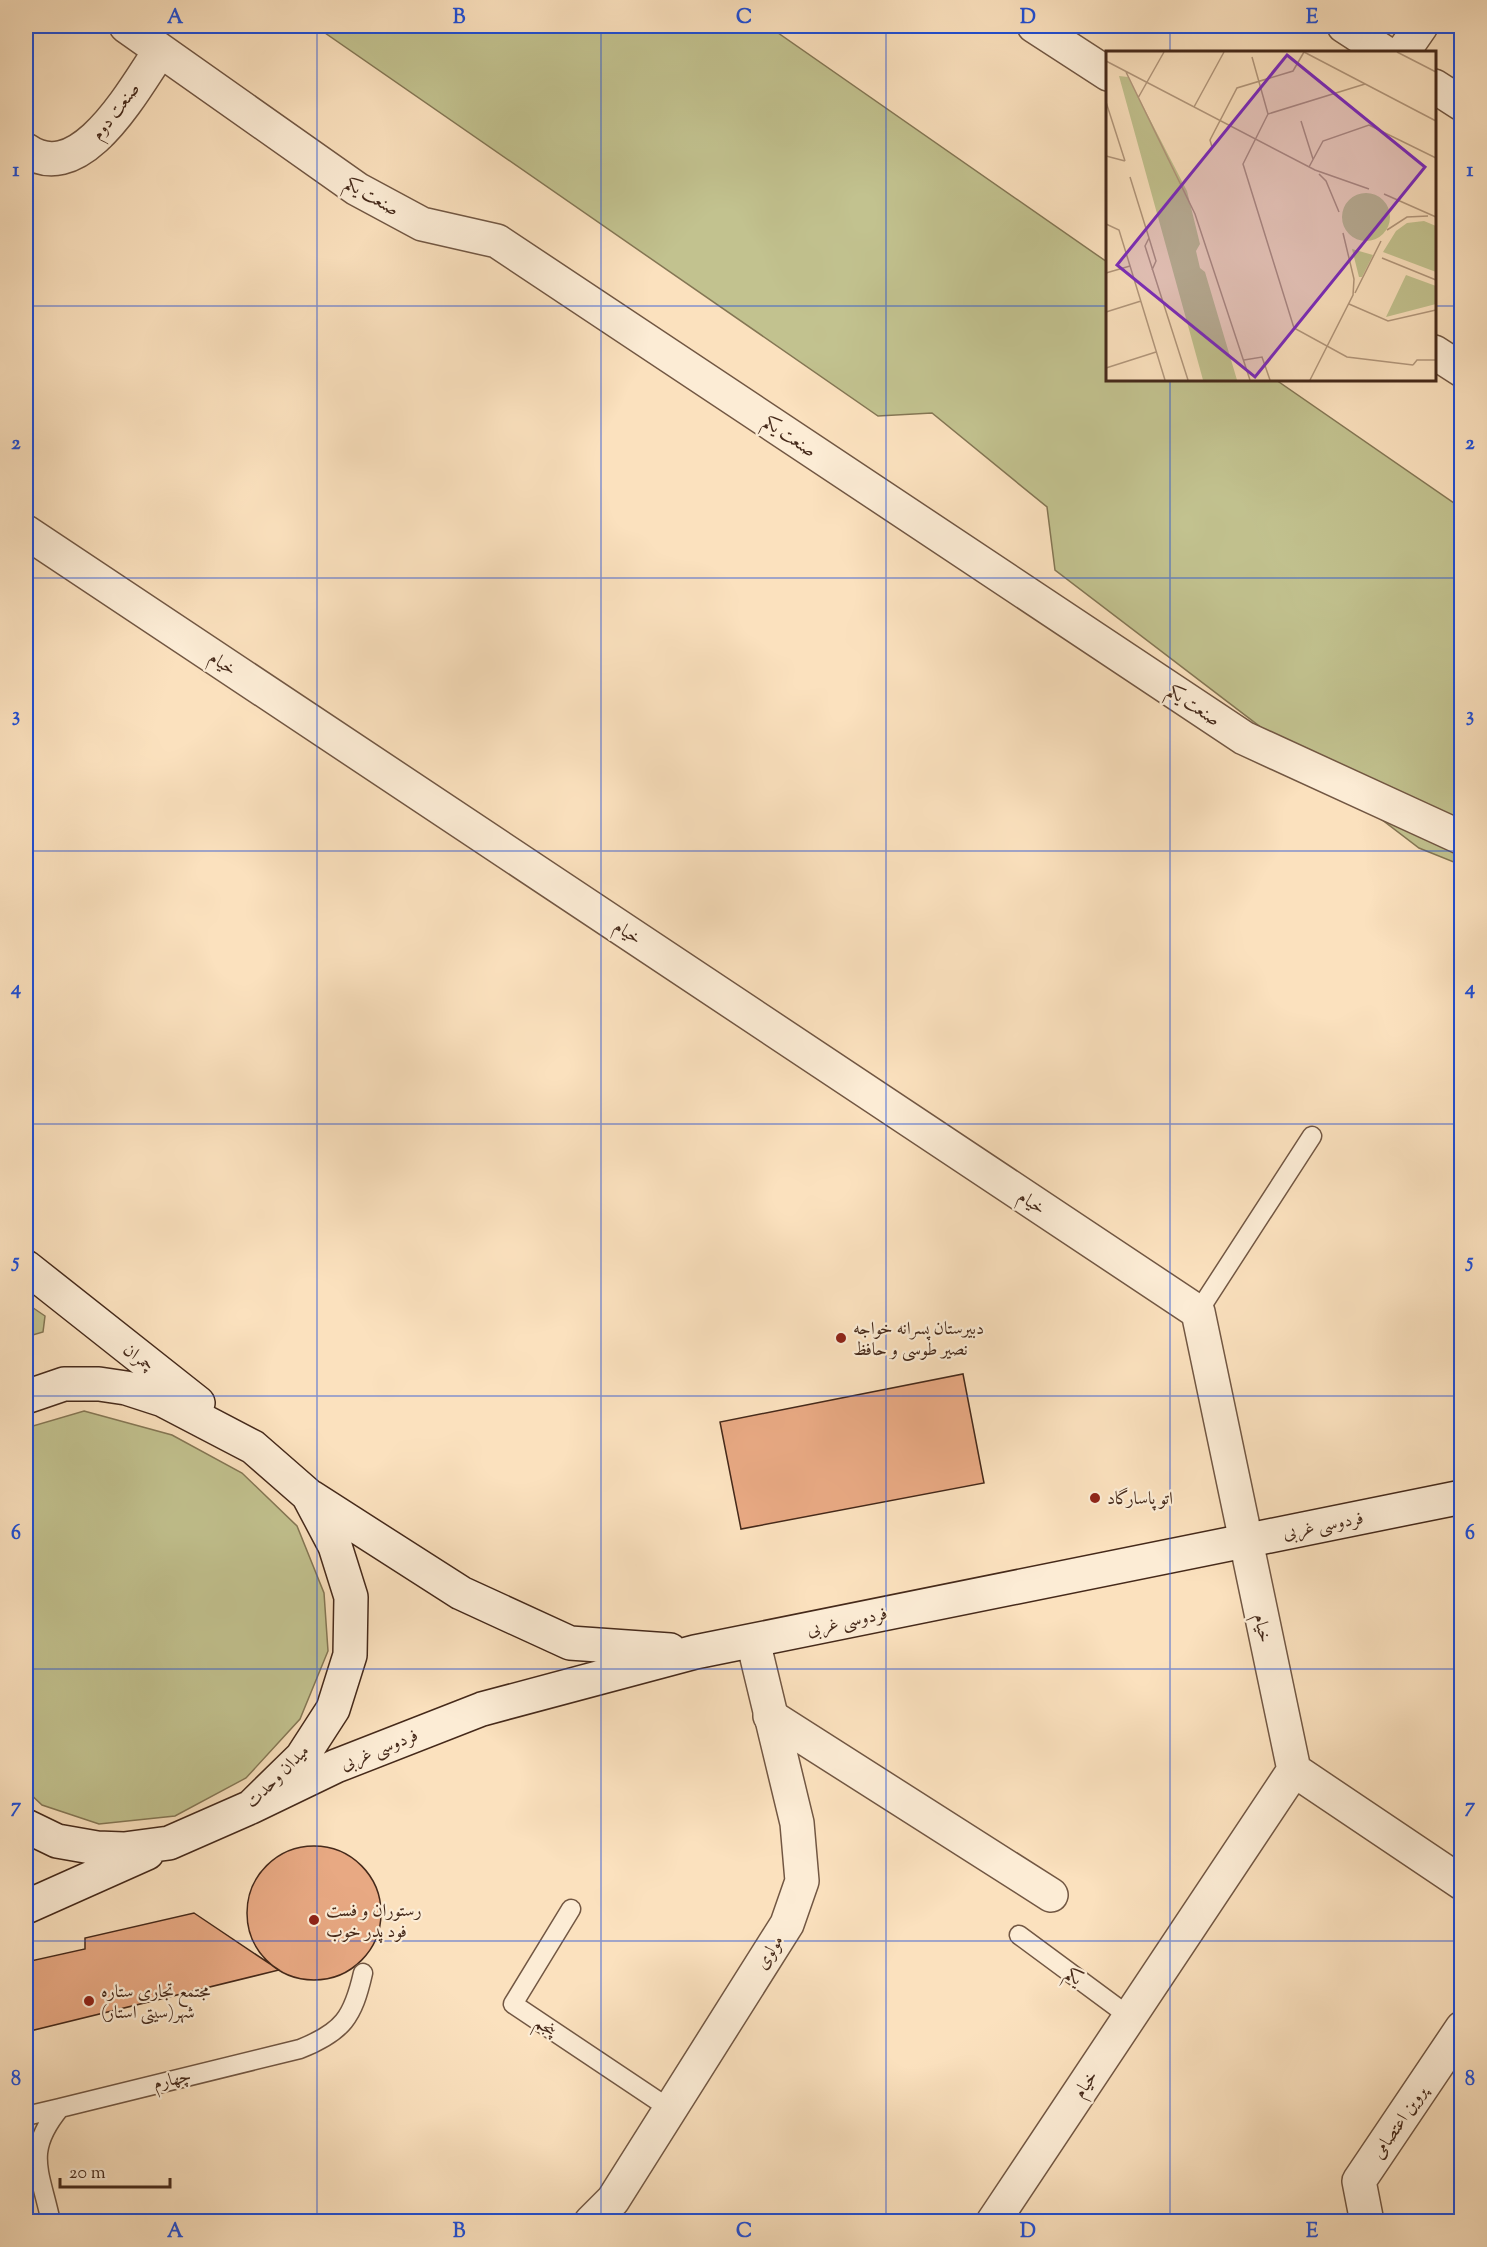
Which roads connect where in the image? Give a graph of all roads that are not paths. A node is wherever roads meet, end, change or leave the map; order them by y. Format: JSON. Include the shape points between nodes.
{"nodes":[{"id":1,"x":126,"y":26,"type":"edge"},
{"id":2,"x":1034,"y":26,"type":"edge"},
{"id":3,"x":1344,"y":26,"type":"edge"},
{"id":4,"x":1421,"y":26,"type":"edge"},
{"id":5,"x":160,"y":51,"type":"junction"},
{"id":6,"x":1382,"y":51,"type":"edge"},
{"id":7,"x":1404,"y":51,"type":"edge"},
{"id":8,"x":1106,"y":73,"type":"edge"},
{"id":9,"x":1436,"y":87,"type":"edge"},
{"id":10,"x":1461,"y":104,"type":"edge"},
{"id":11,"x":26,"y":150,"type":"edge"},
{"id":12,"x":1436,"y":353,"type":"edge"},
{"id":13,"x":1461,"y":370,"type":"edge"},
{"id":14,"x":26,"y":532,"type":"edge"},
{"id":15,"x":1461,"y":838,"type":"edge"},
{"id":16,"x":1312,"y":1136,"type":"dead end"},
{"id":17,"x":26,"y":1267,"type":"edge"},
{"id":18,"x":1198,"y":1312,"type":"junction"},
{"id":19,"x":26,"y":1397,"type":"edge"},
{"id":20,"x":253,"y":1447,"type":"junction"},
{"id":21,"x":308,"y":1495,"type":"junction"},
{"id":22,"x":1461,"y":1497,"type":"edge"},
{"id":23,"x":1245,"y":1541,"type":"junction"},
{"id":24,"x":753,"y":1641,"type":"junction"},
{"id":25,"x":695,"y":1652,"type":"junction"},
{"id":26,"x":770,"y":1716,"type":"junction"},
{"id":27,"x":1294,"y":1770,"type":"junction"},
{"id":28,"x":251,"y":1807,"type":"junction"},
{"id":29,"x":26,"y":1826,"type":"edge"},
{"id":30,"x":169,"y":1844,"type":"junction"},
{"id":31,"x":1461,"y":1883,"type":"edge"},
{"id":32,"x":1051,"y":1894,"type":"dead end"},
{"id":33,"x":26,"y":1907,"type":"edge"},
{"id":34,"x":571,"y":1909,"type":"dead end"},
{"id":35,"x":1019,"y":1935,"type":"dead end"},
{"id":36,"x":363,"y":1973,"type":"dead end"},
{"id":37,"x":1130,"y":2017,"type":"junction"},
{"id":38,"x":1461,"y":2028,"type":"edge"},
{"id":39,"x":60,"y":2108,"type":"junction"},
{"id":40,"x":670,"y":2109,"type":"junction"},
{"id":41,"x":26,"y":2116,"type":"edge"},
{"id":42,"x":51,"y":2222,"type":"edge"},
{"id":43,"x":591,"y":2222,"type":"edge"},
{"id":44,"x":993,"y":2222,"type":"edge"},
{"id":45,"x":1366,"y":2222,"type":"edge"}],
"edges":[{"from":1,"to":5,"type":"street","name":"صنعت یکم"},
{"from":2,"to":8,"type":"street"},
{"from":3,"to":6,"type":"street"},
{"from":4,"to":7,"type":"street"},
{"from":5,"to":11,"type":"street","name":"صنعت دوم","via":[[113,119],[89,145],[64,159]]},
{"from":5,"to":15,"type":"street","name":"صنعت یکم","via":[[357,189],[422,224],[497,241],[1244,738]]},
{"from":9,"to":10,"type":"street"},
{"from":12,"to":13,"type":"street"},
{"from":14,"to":18,"type":"street","name":"خیام"},
{"from":16,"to":18,"type":"lane"},
{"from":17,"to":20,"type":"street","name":"چمران"},
{"from":18,"to":23,"type":"street","name":"خیام"},
{"from":19,"to":20,"type":"street","name":"میدان وحدت","via":[[64,1384],[126,1388],[163,1400]]},
{"from":20,"to":21,"type":"street","name":"میدان وحدت"},
{"from":21,"to":25,"type":"street","name":"میدان وحدت","via":[[461,1593],[570,1643]]},
{"from":21,"to":28,"type":"street","name":"میدان وحدت","via":[[335,1546],[351,1597],[350,1655],[333,1709],[302,1757]]},
{"from":22,"to":23,"type":"street","name":"فردوسی غربی"},
{"from":23,"to":24,"type":"street","name":"فردوسی غربی"},
{"from":23,"to":27,"type":"street","name":"خیام"},
{"from":24,"to":25,"type":"street","name":"فردوسی غربی"},
{"from":24,"to":26,"type":"street","name":"مولوی"},
{"from":25,"to":28,"type":"street","name":"فردوسی غربی","via":[[482,1709],[336,1766]]},
{"from":26,"to":32,"type":"street"},
{"from":26,"to":40,"type":"street","name":"مولوی","via":[[797,1823],[802,1881],[787,1924]]},
{"from":27,"to":31,"type":"street"},
{"from":27,"to":37,"type":"street","name":"خیام"},
{"from":28,"to":30,"type":"street","name":"میدان وحدت"},
{"from":29,"to":30,"type":"street","name":"میدان وحدت","via":[[57,1840],[97,1848]]},
{"from":30,"to":33,"type":"street"},
{"from":34,"to":40,"type":"lane","name":"پنجم","via":[[513,2004]]},
{"from":35,"to":37,"type":"lane","name":"یکم"},
{"from":36,"to":39,"type":"lane","name":"چهارم","via":[[351,2014],[323,2040]]},
{"from":37,"to":44,"type":"street","name":"خیام"},
{"from":38,"to":45,"type":"street","name":"پروین اعتصامی","via":[[1359,2181]]},
{"from":39,"to":41,"type":"lane","name":"چهارم"},
{"from":39,"to":42,"type":"lane","via":[[44,2128],[36,2151]]},
{"from":40,"to":43,"type":"street","name":"مولوی","via":[[613,2200]]}]}
